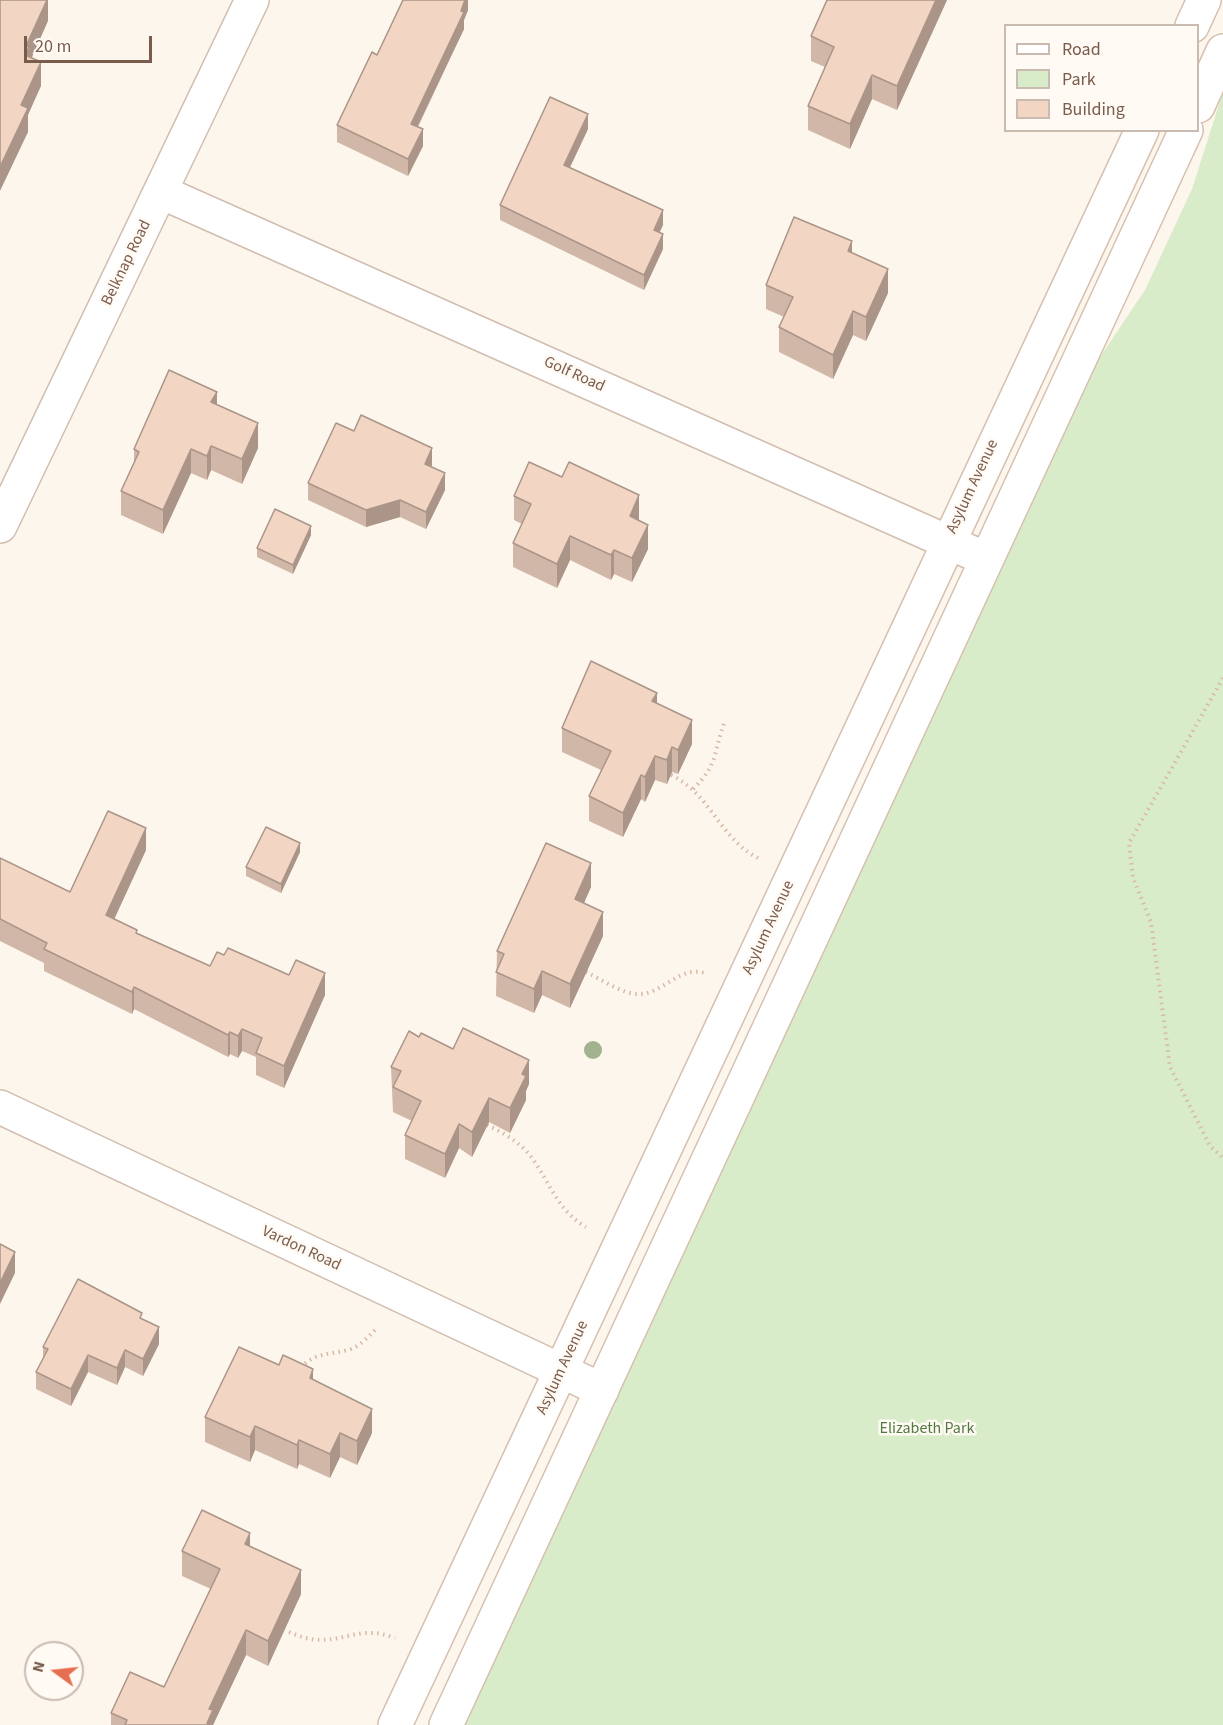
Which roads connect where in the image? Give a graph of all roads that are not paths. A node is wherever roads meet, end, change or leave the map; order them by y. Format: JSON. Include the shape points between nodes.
{"nodes":[{"id":1,"x":252,"y":0,"type":"edge"},
{"id":2,"x":1204,"y":0,"type":"edge"},
{"id":3,"x":1193,"y":24,"type":"edge"},
{"id":4,"x":1223,"y":51,"type":"edge"},
{"id":5,"x":1199,"y":102,"type":"edge"},
{"id":6,"x":1141,"y":132,"type":"edge"},
{"id":7,"x":1185,"y":132,"type":"edge"},
{"id":8,"x":161,"y":192,"type":"junction"},
{"id":9,"x":0,"y":526,"type":"edge"},
{"id":10,"x":948,"y":541,"type":"junction"},
{"id":11,"x":986,"y":559,"type":"junction"},
{"id":12,"x":0,"y":1107,"type":"edge"},
{"id":13,"x":562,"y":1371,"type":"junction"},
{"id":14,"x":602,"y":1390,"type":"junction"},
{"id":15,"x":395,"y":1725,"type":"edge"},
{"id":16,"x":446,"y":1725,"type":"edge"}],
"edges":[{"from":1,"to":8,"type":"main road","name":"Belknap Road"},
{"from":2,"to":3,"type":"main road"},
{"from":4,"to":5,"type":"main road"},
{"from":6,"to":10,"type":"main road","name":"Asylum Avenue"},
{"from":7,"to":11,"type":"main road"},
{"from":8,"to":9,"type":"main road","name":"Belknap Road"},
{"from":8,"to":10,"type":"main road","name":"Golf Road"},
{"from":10,"to":11,"type":"main road","name":"Golf Road"},
{"from":10,"to":13,"type":"main road","name":"Asylum Avenue"},
{"from":11,"to":14,"type":"main road"},
{"from":12,"to":13,"type":"main road","name":"Vardon Road"},
{"from":13,"to":14,"type":"main road","name":"Vardon Road"},
{"from":13,"to":15,"type":"main road","name":"Asylum Avenue"},
{"from":14,"to":16,"type":"main road"}]}
